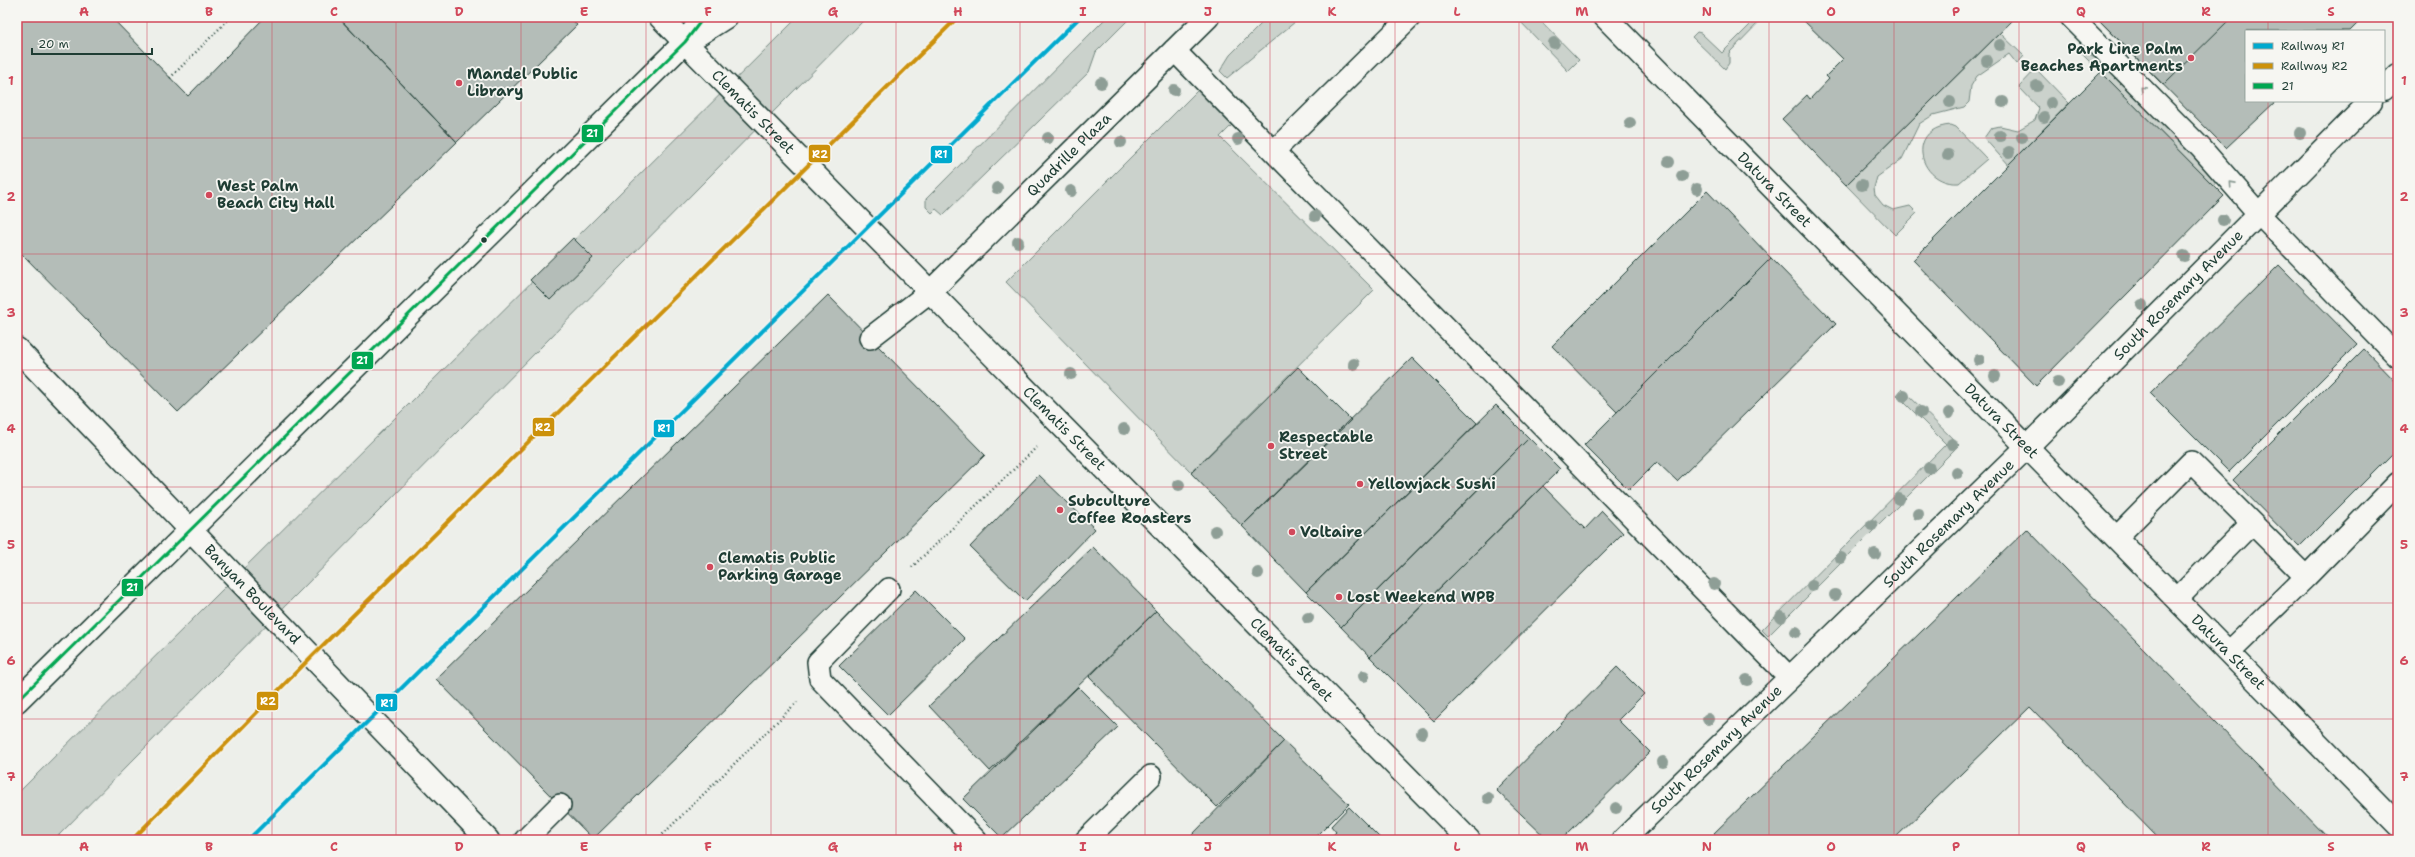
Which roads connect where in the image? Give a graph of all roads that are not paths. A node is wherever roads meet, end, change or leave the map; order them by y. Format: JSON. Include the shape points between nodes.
{"nodes":[{"id":1,"x":660,"y":17,"type":"edge"},
{"id":2,"x":704,"y":17,"type":"edge"},
{"id":3,"x":726,"y":17,"type":"edge"},
{"id":4,"x":1208,"y":17,"type":"edge"},
{"id":5,"x":1410,"y":17,"type":"edge"},
{"id":6,"x":1605,"y":17,"type":"edge"},
{"id":7,"x":2071,"y":17,"type":"edge"},
{"id":8,"x":685,"y":42,"type":"junction"},
{"id":9,"x":1174,"y":50,"type":"junction"},
{"id":10,"x":2398,"y":75,"type":"edge"},
{"id":11,"x":2385,"y":88,"type":"edge"},
{"id":12,"x":2370,"y":102,"type":"edge"},
{"id":13,"x":1274,"y":151,"type":"junction"},
{"id":14,"x":2258,"y":213,"type":"junction"},
{"id":15,"x":930,"y":291,"type":"junction"},
{"id":16,"x":870,"y":338,"type":"dead end"},
{"id":17,"x":17,"y":349,"type":"edge"},
{"id":18,"x":2398,"y":357,"type":"edge"},
{"id":19,"x":2028,"y":446,"type":"junction"},
{"id":20,"x":2398,"y":483,"type":"edge"},
{"id":21,"x":2252,"y":523,"type":"junction"},
{"id":22,"x":191,"y":530,"type":"junction"},
{"id":23,"x":2117,"y":537,"type":"junction"},
{"id":24,"x":2306,"y":577,"type":"junction"},
{"id":25,"x":889,"y":589,"type":"road end"},
{"id":26,"x":2177,"y":599,"type":"junction"},
{"id":27,"x":2230,"y":652,"type":"junction"},
{"id":28,"x":1789,"y":676,"type":"junction"},
{"id":29,"x":17,"y":701,"type":"edge"},
{"id":30,"x":1151,"y":776,"type":"dead end"},
{"id":31,"x":560,"y":805,"type":"dead end"},
{"id":32,"x":2398,"y":826,"type":"edge"},
{"id":33,"x":488,"y":840,"type":"edge"},
{"id":34,"x":525,"y":840,"type":"edge"},
{"id":35,"x":976,"y":840,"type":"edge"},
{"id":36,"x":1086,"y":840,"type":"edge"},
{"id":37,"x":1468,"y":840,"type":"edge"},
{"id":38,"x":1623,"y":840,"type":"edge"}],
"edges":[{"from":1,"to":8,"type":"street","name":"Clematis Street"},
{"from":2,"to":8,"type":"street"},
{"from":3,"to":8,"type":"street"},
{"from":4,"to":9,"type":"street","name":"Quadrille Plaza"},
{"from":5,"to":13,"type":"lane"},
{"from":6,"to":19,"type":"street","name":"Datura Street"},
{"from":14,"to":7,"type":"lane","one_way":true,"via":[[2201,148]]},
{"from":8,"to":15,"type":"street","name":"Clematis Street"},
{"from":8,"to":22,"type":"street"},
{"from":9,"to":13,"type":"lane"},
{"from":9,"to":15,"type":"street","name":"Quadrille Plaza"},
{"from":10,"to":11,"type":"street"},
{"from":12,"to":14,"type":"street","name":"South Rosemary Avenue"},
{"from":13,"to":28,"type":"lane"},
{"from":14,"to":18,"type":"lane"},
{"from":14,"to":19,"type":"street","name":"South Rosemary Avenue"},
{"from":15,"to":16,"type":"lane"},
{"from":15,"to":37,"type":"street","name":"Clematis Street"},
{"from":17,"to":22,"type":"street","name":"Banyan Boulevard"},
{"from":19,"to":23,"type":"street","name":"Datura Street"},
{"from":19,"to":28,"type":"street","name":"South Rosemary Avenue"},
{"from":20,"to":24,"type":"lane"},
{"from":21,"to":23,"type":"lane","via":[[2191,462]]},
{"from":21,"to":24,"type":"lane"},
{"from":21,"to":26,"type":"lane"},
{"from":22,"to":29,"type":"street"},
{"from":22,"to":33,"type":"street","name":"Banyan Boulevard"},
{"from":23,"to":26,"type":"street","name":"Datura Street"},
{"from":24,"to":27,"type":"lane"},
{"from":25,"to":35,"type":"lane","via":[[818,662],[820,679]]},
{"from":26,"to":27,"type":"street","name":"Datura Street"},
{"from":27,"to":32,"type":"street","name":"Datura Street"},
{"from":28,"to":38,"type":"street","name":"South Rosemary Avenue"},
{"from":30,"to":36,"type":"lane"},
{"from":31,"to":34,"type":"lane"}]}
